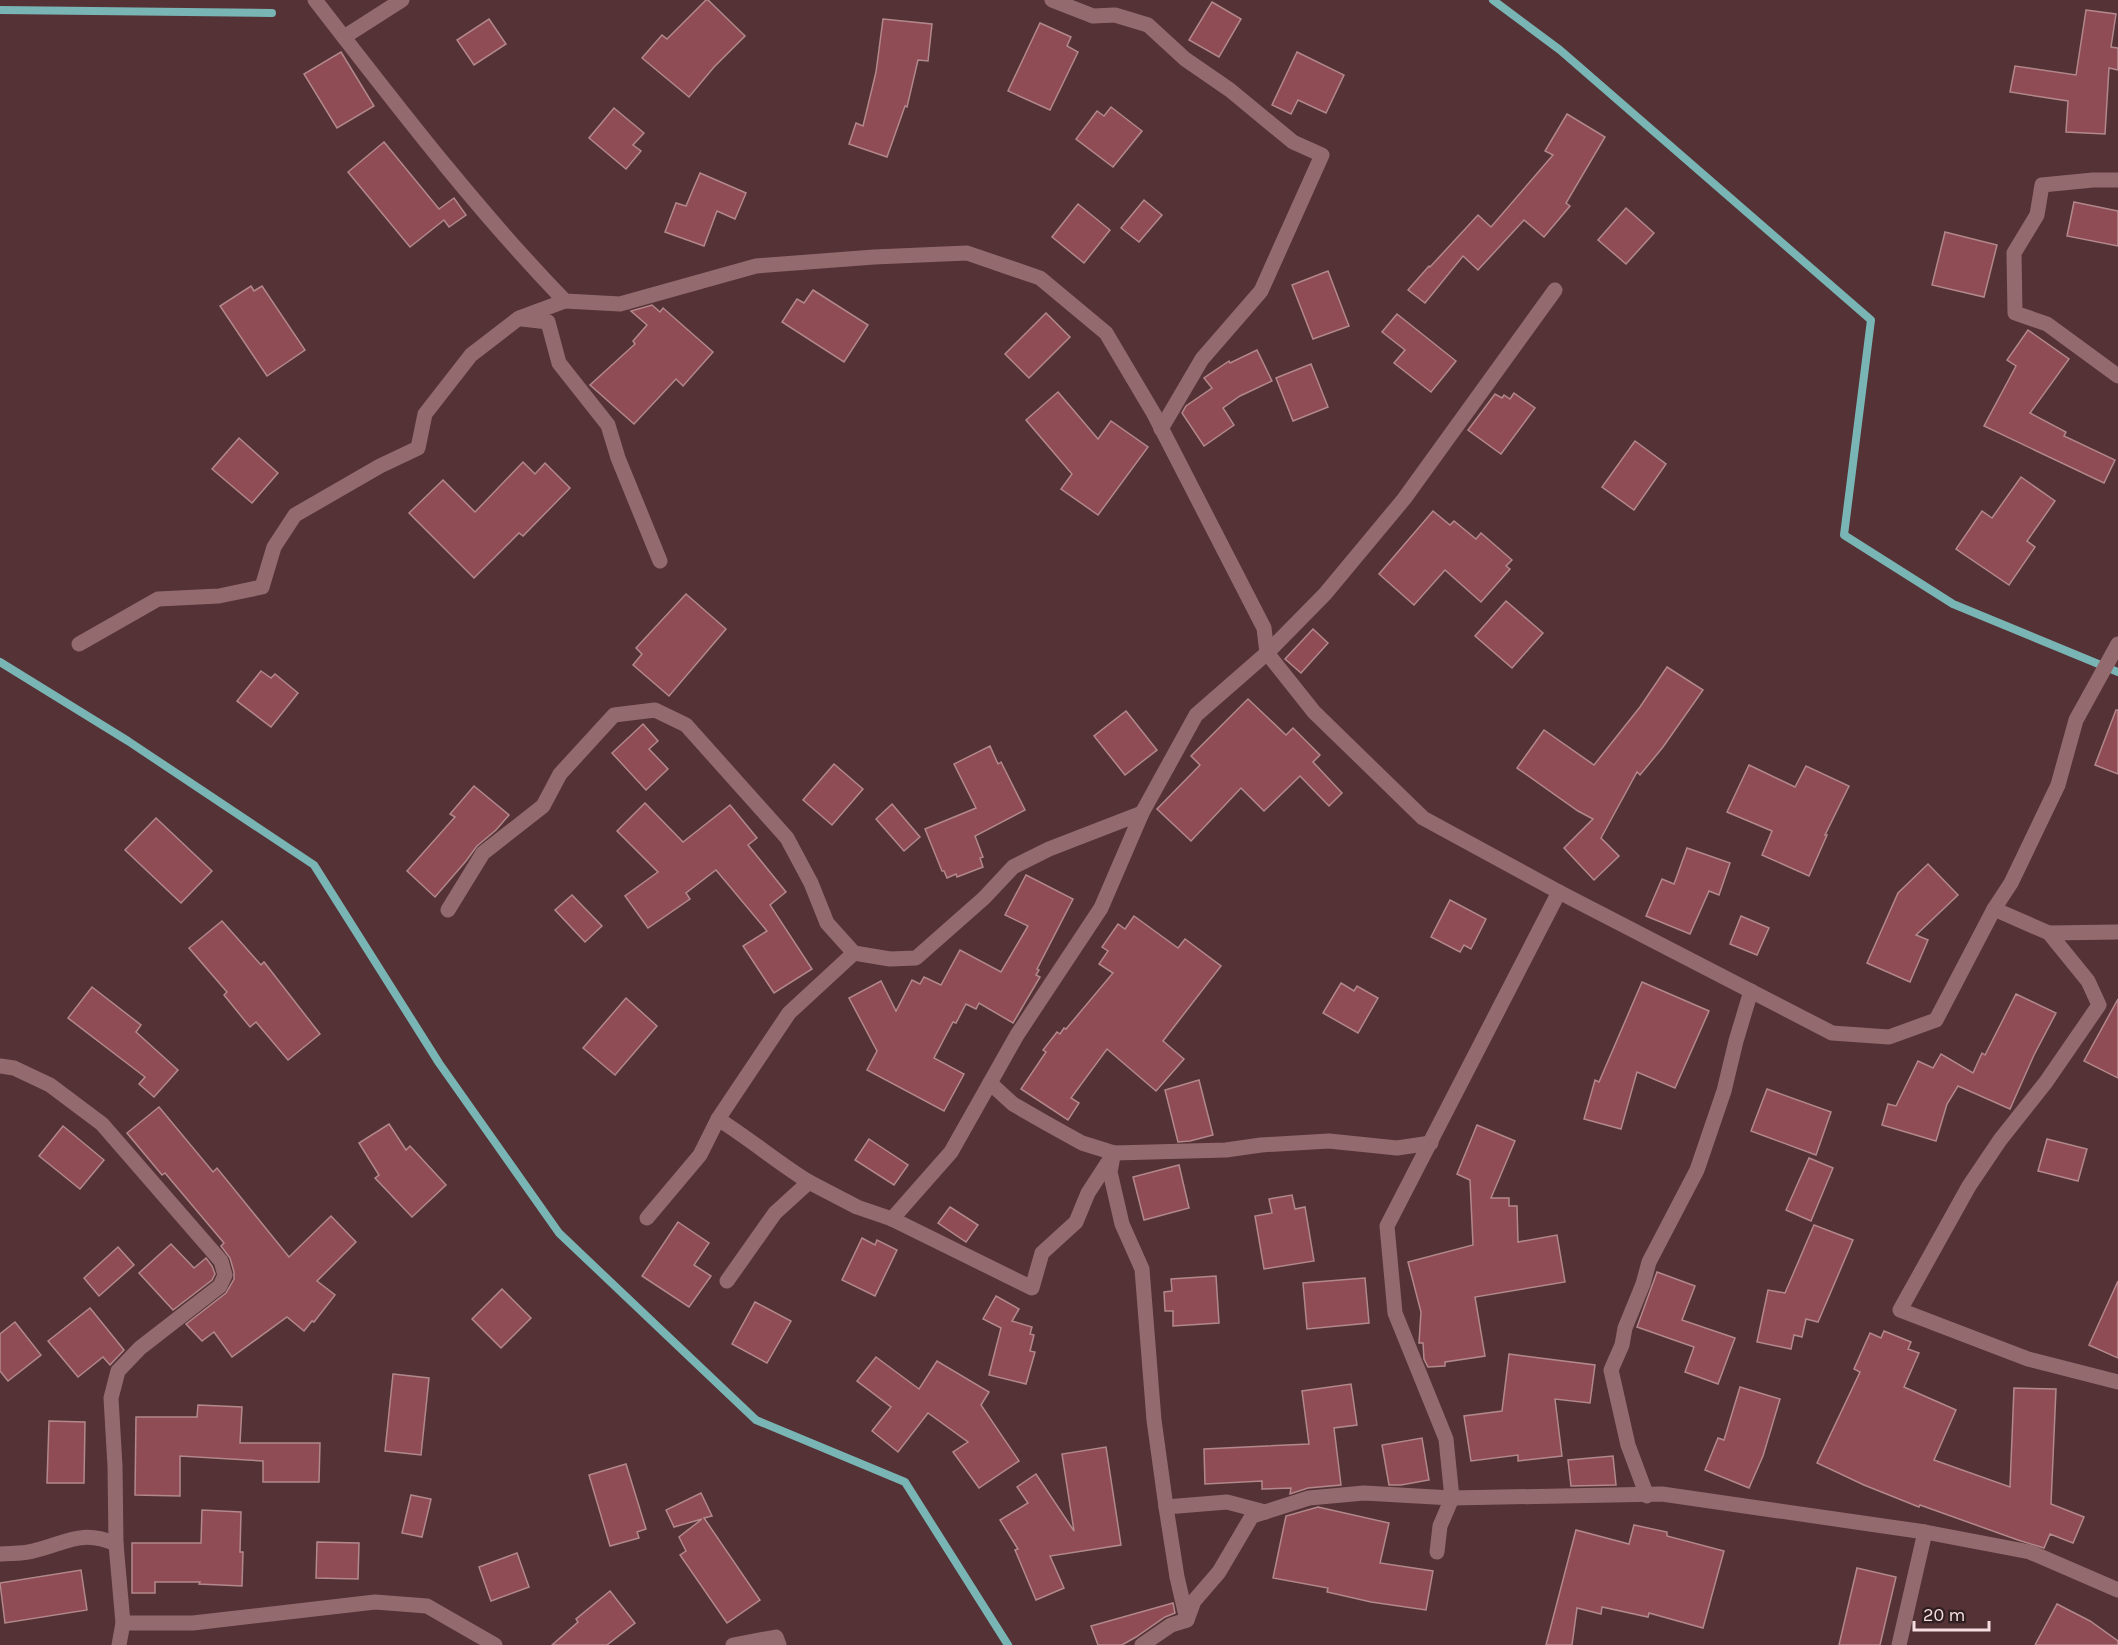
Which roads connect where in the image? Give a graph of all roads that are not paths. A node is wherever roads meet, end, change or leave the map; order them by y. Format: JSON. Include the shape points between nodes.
{"nodes":[{"id":1,"x":315,"y":0,"type":"edge"},
{"id":2,"x":402,"y":0,"type":"edge"},
{"id":3,"x":1052,"y":0,"type":"edge"},
{"id":4,"x":344,"y":37,"type":"junction"},
{"id":5,"x":2118,"y":180,"type":"edge"},
{"id":6,"x":1555,"y":290,"type":"dead end"},
{"id":7,"x":565,"y":301,"type":"junction"},
{"id":8,"x":519,"y":318,"type":"junction"},
{"id":9,"x":2118,"y":376,"type":"edge"},
{"id":10,"x":1161,"y":429,"type":"junction"},
{"id":11,"x":660,"y":561,"type":"dead end"},
{"id":12,"x":79,"y":644,"type":"dead end"},
{"id":13,"x":2118,"y":644,"type":"edge"},
{"id":14,"x":1267,"y":653,"type":"junction"},
{"id":15,"x":1142,"y":813,"type":"junction"},
{"id":16,"x":1559,"y":892,"type":"junction"},
{"id":17,"x":1994,"y":909,"type":"junction"},
{"id":18,"x":448,"y":910,"type":"dead end"},
{"id":19,"x":2118,"y":932,"type":"edge"},
{"id":20,"x":2049,"y":933,"type":"junction"},
{"id":21,"x":854,"y":953,"type":"junction"},
{"id":22,"x":1751,"y":991,"type":"junction"},
{"id":23,"x":0,"y":1066,"type":"edge"},
{"id":24,"x":990,"y":1083,"type":"junction"},
{"id":25,"x":718,"y":1119,"type":"junction"},
{"id":26,"x":1431,"y":1143,"type":"junction"},
{"id":27,"x":1114,"y":1154,"type":"junction"},
{"id":28,"x":809,"y":1182,"type":"junction"},
{"id":29,"x":647,"y":1218,"type":"dead end"},
{"id":30,"x":892,"y":1219,"type":"junction"},
{"id":31,"x":727,"y":1281,"type":"dead end"},
{"id":32,"x":2118,"y":1382,"type":"edge"},
{"id":33,"x":1647,"y":1496,"type":"junction"},
{"id":34,"x":1452,"y":1498,"type":"junction"},
{"id":35,"x":1166,"y":1508,"type":"junction"},
{"id":36,"x":1265,"y":1512,"type":"junction"},
{"id":37,"x":1925,"y":1532,"type":"junction"},
{"id":38,"x":116,"y":1544,"type":"junction"},
{"id":39,"x":1437,"y":1552,"type":"dead end"},
{"id":40,"x":0,"y":1554,"type":"edge"},
{"id":41,"x":2118,"y":1590,"type":"edge"},
{"id":42,"x":1187,"y":1620,"type":"junction"},
{"id":43,"x":123,"y":1623,"type":"junction"},
{"id":44,"x":119,"y":1645,"type":"edge"},
{"id":45,"x":495,"y":1645,"type":"edge"},
{"id":46,"x":733,"y":1645,"type":"edge"},
{"id":47,"x":779,"y":1645,"type":"edge"},
{"id":48,"x":1142,"y":1645,"type":"edge"},
{"id":49,"x":1899,"y":1645,"type":"edge"}],
"edges":[{"from":1,"to":4,"type":"street"},
{"from":2,"to":4,"type":"street"},
{"from":3,"to":10,"type":"street","via":[[1093,16],[1115,15],[1148,25],[1185,59],[1293,142],[1322,155],[1261,291],[1202,359]]},
{"from":4,"to":7,"type":"street","via":[[424,142],[520,255]]},
{"from":5,"to":9,"type":"street","via":[[2042,185],[2037,215],[2014,253],[2014,313],[2047,324]]},
{"from":6,"to":14,"type":"street","via":[[1404,499],[1325,594]]},
{"from":7,"to":8,"type":"street"},
{"from":7,"to":10,"type":"street","via":[[620,304],[756,266],[967,253],[1040,278],[1106,333]]},
{"from":8,"to":11,"type":"street","via":[[548,322],[559,363],[608,425]]},
{"from":8,"to":12,"type":"street","via":[[471,355],[425,414],[418,448],[295,515],[274,547],[262,587],[219,596],[158,599]]},
{"from":10,"to":14,"type":"street","via":[[1264,628]]},
{"from":13,"to":17,"type":"street","via":[[2076,720],[2058,785],[2011,883]]},
{"from":14,"to":15,"type":"street","via":[[1196,715]]},
{"from":14,"to":16,"type":"street","via":[[1314,712],[1423,818]]},
{"from":15,"to":21,"type":"street","via":[[1013,867],[916,958],[890,959]]},
{"from":15,"to":24,"type":"street","via":[[1101,908],[1049,984]]},
{"from":16,"to":22,"type":"street"},
{"from":16,"to":26,"type":"street"},
{"from":17,"to":20,"type":"street"},
{"from":17,"to":22,"type":"street","via":[[1936,1020],[1890,1036],[1832,1033]]},
{"from":18,"to":21,"type":"street","via":[[483,854],[543,806],[560,774],[614,715],[655,710],[686,725],[787,838],[827,923]]},
{"from":19,"to":20,"type":"street"},
{"from":20,"to":32,"type":"street","via":[[2088,981],[2099,1005],[1975,1177],[1900,1310],[2028,1359]]},
{"from":21,"to":25,"type":"street","via":[[789,1013]]},
{"from":22,"to":33,"type":"street","via":[[1724,1091],[1697,1170],[1649,1262],[1611,1370],[1628,1445]]},
{"from":23,"to":38,"type":"street","via":[[14,1068],[50,1085],[102,1124],[221,1261],[225,1275],[207,1299],[140,1348],[118,1371],[111,1398]]},
{"from":24,"to":27,"type":"street","via":[[1013,1104],[1046,1123],[1082,1143]]},
{"from":24,"to":30,"type":"street","via":[[951,1152]]},
{"from":25,"to":28,"type":"street"},
{"from":25,"to":29,"type":"street","via":[[700,1155]]},
{"from":26,"to":27,"type":"street","via":[[1397,1148],[1329,1141]]},
{"from":26,"to":34,"type":"street","via":[[1387,1226],[1395,1313],[1446,1439]]},
{"from":27,"to":30,"type":"street","via":[[1088,1193],[1076,1222],[1042,1253],[1032,1288]]},
{"from":27,"to":35,"type":"street","via":[[1110,1172],[1122,1224],[1142,1269],[1154,1420]]},
{"from":28,"to":30,"type":"street","via":[[857,1207]]},
{"from":28,"to":31,"type":"street","via":[[775,1213]]},
{"from":33,"to":34,"type":"street"},
{"from":33,"to":37,"type":"street","via":[[1662,1494]]},
{"from":34,"to":36,"type":"street","via":[[1364,1493],[1309,1498]]},
{"from":34,"to":39,"type":"street","via":[[1440,1526]]},
{"from":35,"to":36,"type":"street","via":[[1227,1502]]},
{"from":35,"to":42,"type":"street"},
{"from":36,"to":42,"type":"street","via":[[1252,1516],[1219,1572],[1194,1601]]},
{"from":37,"to":41,"type":"street","via":[[2030,1552]]},
{"from":37,"to":49,"type":"street"},
{"from":38,"to":40,"type":"street","via":[[100,1537],[86,1537],[32,1552]]},
{"from":38,"to":43,"type":"street"},
{"from":42,"to":48,"type":"street","via":[[1171,1625]]},
{"from":43,"to":44,"type":"street"},
{"from":43,"to":45,"type":"street","via":[[193,1623],[375,1602],[427,1606]]},
{"from":46,"to":47,"type":"street","via":[[776,1637]]}]}
